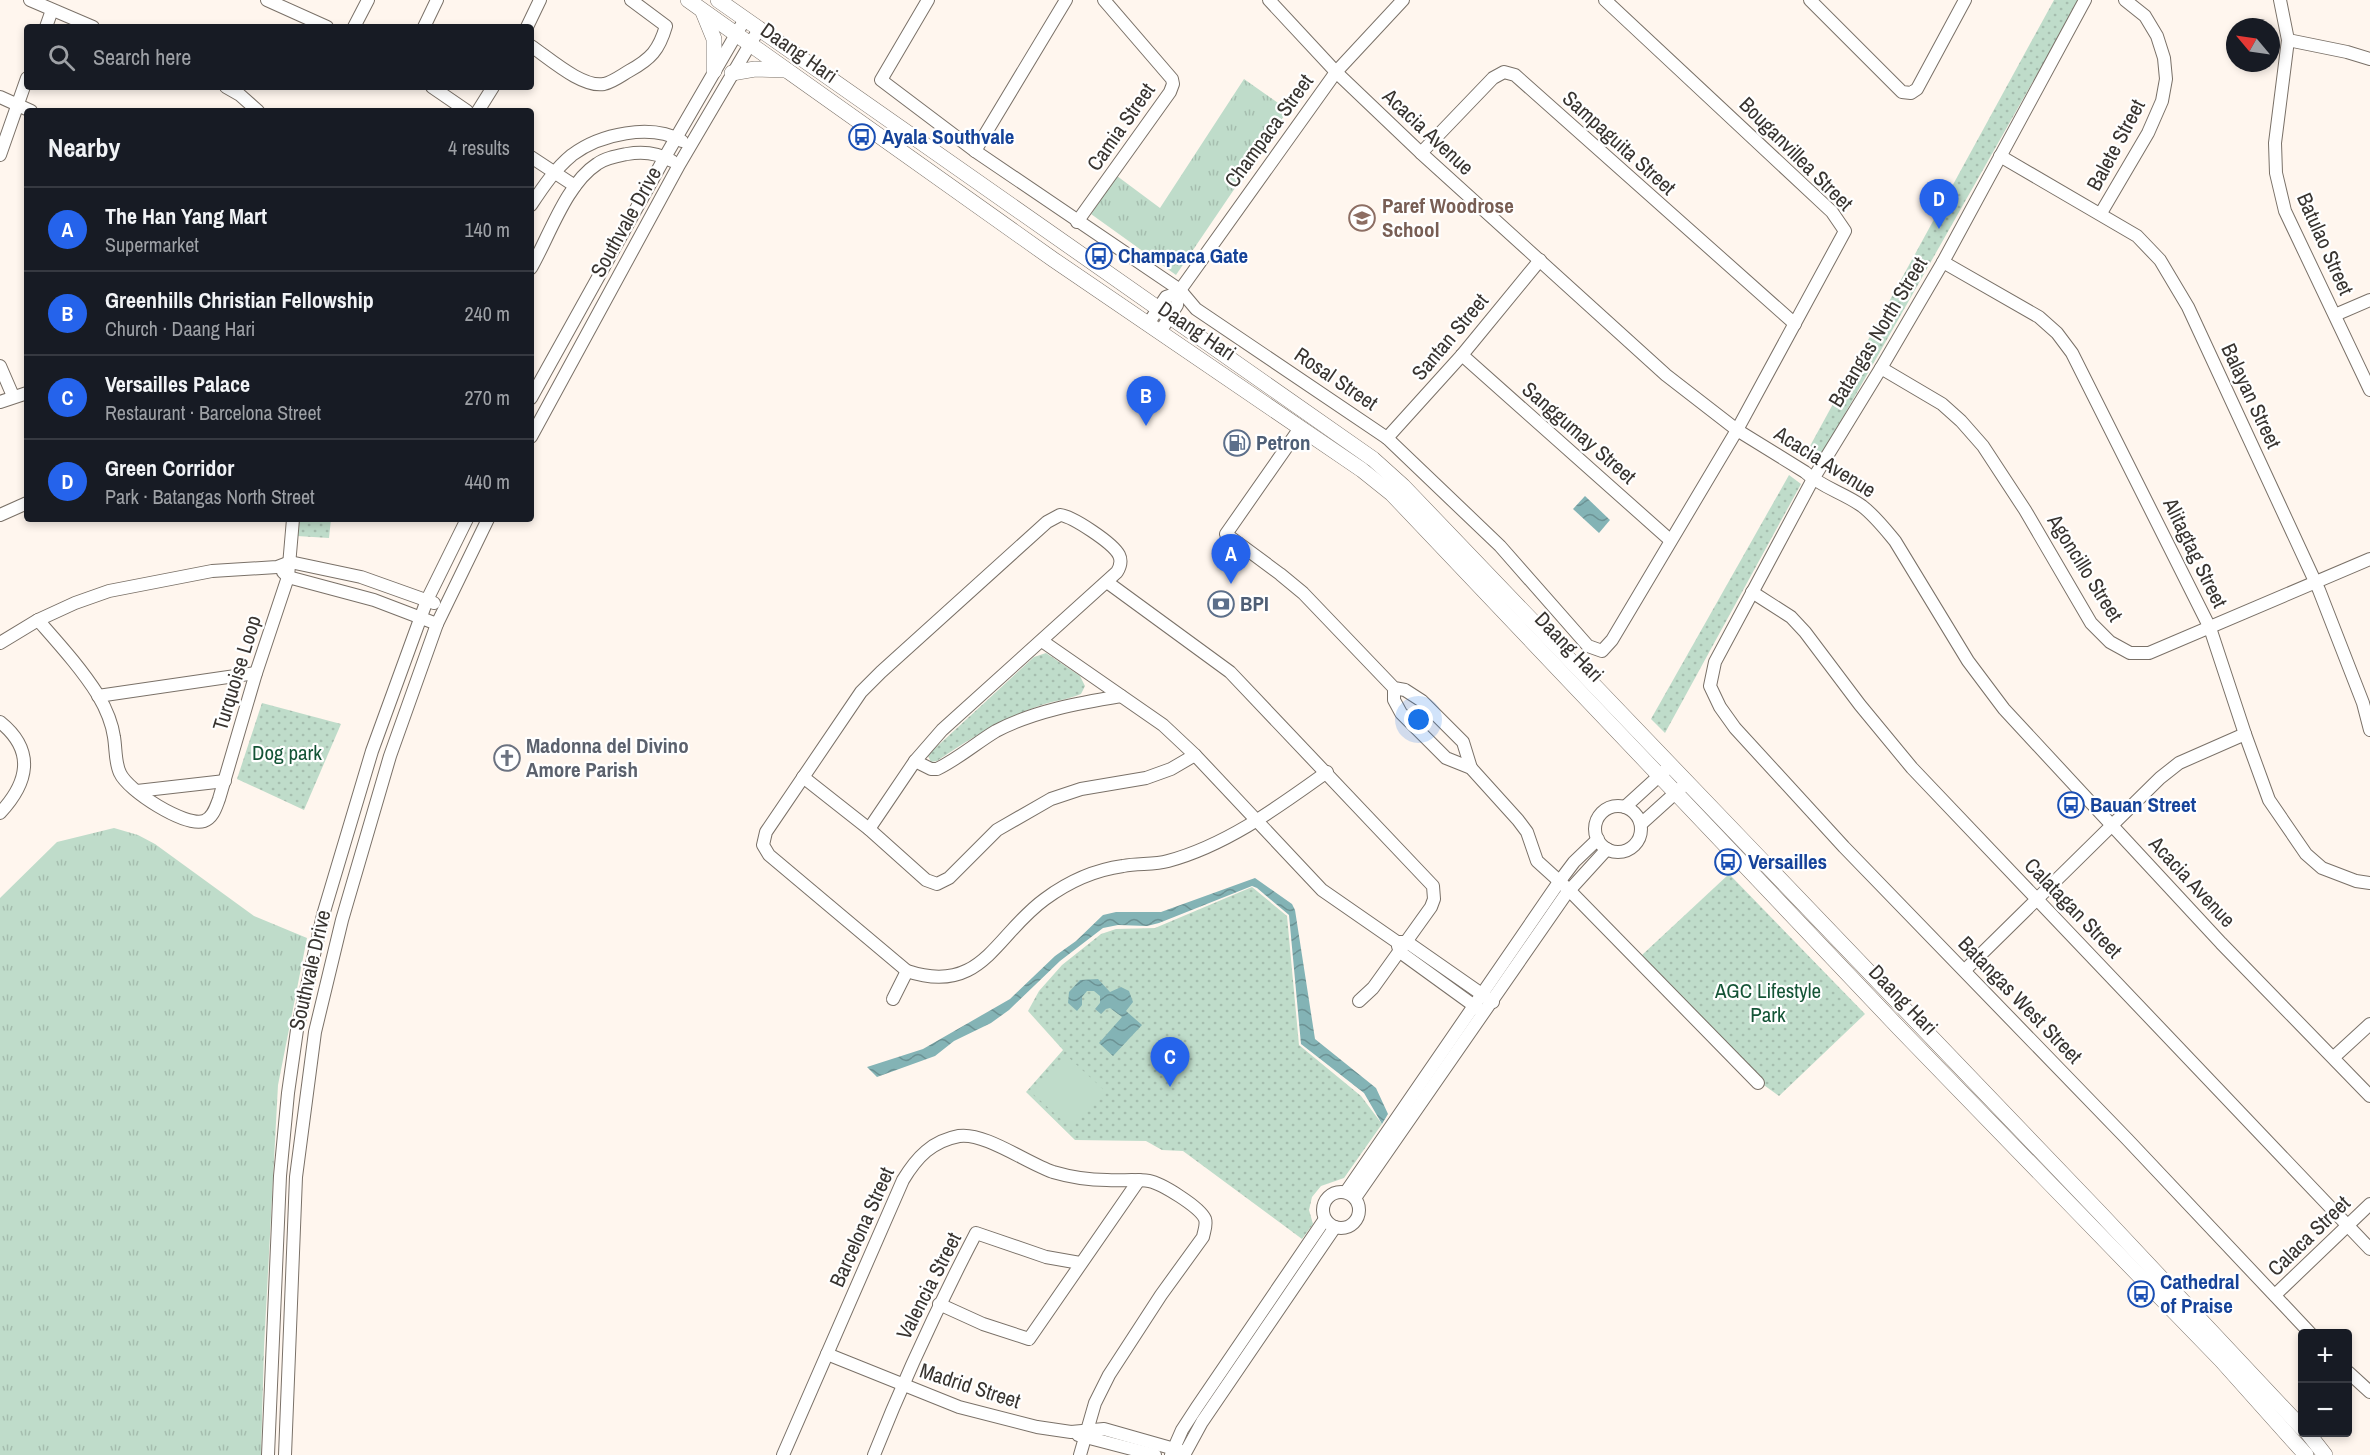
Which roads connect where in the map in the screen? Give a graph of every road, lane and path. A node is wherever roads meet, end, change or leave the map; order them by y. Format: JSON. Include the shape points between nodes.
{"nodes":[{"id":1,"x":30,"y":0,"type":"edge"},
{"id":2,"x":267,"y":0,"type":"edge"},
{"id":3,"x":368,"y":0,"type":"edge"},
{"id":4,"x":437,"y":0,"type":"edge"},
{"id":5,"x":540,"y":0,"type":"edge"},
{"id":6,"x":631,"y":0,"type":"edge"},
{"id":7,"x":688,"y":0,"type":"edge"},
{"id":8,"x":718,"y":0,"type":"edge"},
{"id":9,"x":928,"y":0,"type":"edge"},
{"id":10,"x":1066,"y":0,"type":"edge"},
{"id":11,"x":1104,"y":0,"type":"edge"},
{"id":12,"x":1269,"y":0,"type":"edge"},
{"id":13,"x":1403,"y":0,"type":"edge"},
{"id":14,"x":1605,"y":0,"type":"edge"},
{"id":15,"x":1810,"y":0,"type":"edge"},
{"id":16,"x":1965,"y":0,"type":"edge"},
{"id":17,"x":2085,"y":0,"type":"edge"},
{"id":18,"x":2125,"y":0,"type":"edge"},
{"id":19,"x":2280,"y":0,"type":"edge"},
{"id":20,"x":52,"y":10,"type":"junction"},
{"id":21,"x":701,"y":10,"type":"junction"},
{"id":22,"x":745,"y":19,"type":"junction"},
{"id":23,"x":47,"y":24,"type":"edge"},
{"id":24,"x":86,"y":24,"type":"edge"},
{"id":25,"x":320,"y":24,"type":"edge"},
{"id":26,"x":356,"y":24,"type":"edge"},
{"id":27,"x":425,"y":24,"type":"edge"},
{"id":28,"x":528,"y":24,"type":"edge"},
{"id":29,"x":759,"y":29,"type":"junction"},
{"id":30,"x":735,"y":34,"type":"junction"},
{"id":31,"x":2288,"y":40,"type":"junction"},
{"id":32,"x":750,"y":44,"type":"junction"},
{"id":33,"x":534,"y":48,"type":"edge"},
{"id":34,"x":2370,"y":59,"type":"edge"},
{"id":35,"x":714,"y":71,"type":"junction"},
{"id":36,"x":789,"y":71,"type":"junction"},
{"id":37,"x":1336,"y":72,"type":"junction"},
{"id":38,"x":732,"y":73,"type":"junction"},
{"id":39,"x":24,"y":86,"type":"edge"},
{"id":40,"x":231,"y":90,"type":"edge"},
{"id":41,"x":436,"y":90,"type":"edge"},
{"id":42,"x":490,"y":90,"type":"edge"},
{"id":43,"x":0,"y":97,"type":"edge"},
{"id":44,"x":17,"y":105,"type":"junction"},
{"id":45,"x":24,"y":108,"type":"edge"},
{"id":46,"x":255,"y":108,"type":"edge"},
{"id":47,"x":463,"y":108,"type":"edge"},
{"id":48,"x":480,"y":108,"type":"edge"},
{"id":49,"x":676,"y":137,"type":"junction"},
{"id":50,"x":690,"y":145,"type":"junction"},
{"id":51,"x":975,"y":152,"type":"junction"},
{"id":52,"x":1421,"y":153,"type":"junction"},
{"id":53,"x":0,"y":155,"type":"edge"},
{"id":54,"x":2000,"y":156,"type":"junction"},
{"id":55,"x":665,"y":157,"type":"junction"},
{"id":56,"x":534,"y":158,"type":"edge"},
{"id":57,"x":679,"y":165,"type":"junction"},
{"id":58,"x":554,"y":173,"type":"junction"},
{"id":59,"x":574,"y":186,"type":"junction"},
{"id":60,"x":534,"y":201,"type":"edge"},
{"id":61,"x":2101,"y":213,"type":"junction"},
{"id":62,"x":1077,"y":222,"type":"junction"},
{"id":63,"x":1540,"y":260,"type":"junction"},
{"id":64,"x":534,"y":262,"type":"edge"},
{"id":65,"x":1943,"y":262,"type":"junction"},
{"id":66,"x":2370,"y":300,"type":"edge"},
{"id":67,"x":1172,"y":302,"type":"junction"},
{"id":68,"x":2335,"y":315,"type":"junction"},
{"id":69,"x":1795,"y":324,"type":"junction"},
{"id":70,"x":1154,"y":328,"type":"junction"},
{"id":71,"x":1462,"y":355,"type":"junction"},
{"id":72,"x":0,"y":366,"type":"edge"},
{"id":73,"x":1881,"y":368,"type":"junction"},
{"id":74,"x":2370,"y":390,"type":"edge"},
{"id":75,"x":534,"y":393,"type":"edge"},
{"id":76,"x":24,"y":394,"type":"edge"},
{"id":77,"x":14,"y":396,"type":"junction"},
{"id":78,"x":0,"y":402,"type":"edge"},
{"id":79,"x":1300,"y":428,"type":"junction"},
{"id":80,"x":1737,"y":430,"type":"junction"},
{"id":81,"x":534,"y":431,"type":"edge"},
{"id":82,"x":1387,"y":438,"type":"junction"},
{"id":83,"x":1812,"y":479,"type":"junction"},
{"id":84,"x":24,"y":504,"type":"edge"},
{"id":85,"x":0,"y":515,"type":"edge"},
{"id":86,"x":293,"y":522,"type":"edge"},
{"id":87,"x":465,"y":522,"type":"edge"},
{"id":88,"x":487,"y":522,"type":"edge"},
{"id":89,"x":1670,"y":540,"type":"junction"},
{"id":90,"x":2370,"y":559,"type":"edge"},
{"id":91,"x":291,"y":562,"type":"junction"},
{"id":92,"x":277,"y":567,"type":"junction"},
{"id":93,"x":288,"y":577,"type":"junction"},
{"id":94,"x":2314,"y":581,"type":"junction"},
{"id":95,"x":1107,"y":582,"type":"junction"},
{"id":96,"x":1752,"y":592,"type":"junction"},
{"id":97,"x":427,"y":600,"type":"junction"},
{"id":98,"x":445,"y":608,"type":"junction"},
{"id":99,"x":420,"y":617,"type":"junction"},
{"id":100,"x":38,"y":620,"type":"junction"},
{"id":101,"x":437,"y":624,"type":"junction"},
{"id":102,"x":2210,"y":628,"type":"junction"},
{"id":103,"x":1042,"y":641,"type":"junction"},
{"id":104,"x":0,"y":642,"type":"edge"},
{"id":105,"x":256,"y":673,"type":"junction"},
{"id":106,"x":1710,"y":686,"type":"joint"},
{"id":107,"x":1394,"y":688,"type":"junction"},
{"id":108,"x":98,"y":696,"type":"junction"},
{"id":109,"x":1121,"y":696,"type":"junction"},
{"id":110,"x":1440,"y":719,"type":"junction"},
{"id":111,"x":0,"y":722,"type":"edge"},
{"id":112,"x":2370,"y":730,"type":"edge"},
{"id":113,"x":2245,"y":735,"type":"junction"},
{"id":114,"x":1424,"y":736,"type":"junction"},
{"id":115,"x":1195,"y":755,"type":"junction"},
{"id":116,"x":915,"y":761,"type":"junction"},
{"id":117,"x":1471,"y":768,"type":"junction"},
{"id":118,"x":1666,"y":769,"type":"junction"},
{"id":119,"x":1327,"y":772,"type":"junction"},
{"id":120,"x":803,"y":777,"type":"junction"},
{"id":121,"x":225,"y":781,"type":"junction"},
{"id":122,"x":1682,"y":787,"type":"junction"},
{"id":123,"x":137,"y":791,"type":"junction"},
{"id":124,"x":1625,"y":807,"type":"junction"},
{"id":125,"x":0,"y":813,"type":"edge"},
{"id":126,"x":1256,"y":821,"type":"junction"},
{"id":127,"x":1641,"y":824,"type":"junction"},
{"id":128,"x":2114,"y":825,"type":"junction"},
{"id":129,"x":869,"y":829,"type":"junction"},
{"id":130,"x":1598,"y":838,"type":"junction"},
{"id":131,"x":1607,"y":849,"type":"junction"},
{"id":132,"x":2370,"y":883,"type":"edge"},
{"id":133,"x":1564,"y":886,"type":"junction"},
{"id":134,"x":2037,"y":898,"type":"junction"},
{"id":135,"x":1401,"y":945,"type":"junction"},
{"id":136,"x":1965,"y":970,"type":"junction"},
{"id":137,"x":906,"y":971,"type":"junction"},
{"id":138,"x":1487,"y":998,"type":"junction"},
{"id":139,"x":893,"y":999,"type":"dead end"},
{"id":140,"x":1359,"y":1002,"type":"dead end"},
{"id":141,"x":1480,"y":1009,"type":"junction"},
{"id":142,"x":2370,"y":1024,"type":"edge"},
{"id":143,"x":2334,"y":1057,"type":"junction"},
{"id":144,"x":1758,"y":1083,"type":"dead end"},
{"id":145,"x":2370,"y":1096,"type":"edge"},
{"id":146,"x":1139,"y":1180,"type":"junction"},
{"id":147,"x":1351,"y":1195,"type":"junction"},
{"id":148,"x":2370,"y":1204,"type":"edge"},
{"id":149,"x":1325,"y":1219,"type":"junction"},
{"id":150,"x":2347,"y":1226,"type":"junction"},
{"id":151,"x":1335,"y":1227,"type":"junction"},
{"id":152,"x":2370,"y":1249,"type":"edge"},
{"id":153,"x":1080,"y":1263,"type":"junction"},
{"id":154,"x":2275,"y":1295,"type":"junction"},
{"id":155,"x":939,"y":1304,"type":"junction"},
{"id":156,"x":2306,"y":1329,"type":"edge"},
{"id":157,"x":827,"y":1354,"type":"junction"},
{"id":158,"x":2352,"y":1376,"type":"edge"},
{"id":159,"x":903,"y":1384,"type":"junction"},
{"id":160,"x":2370,"y":1392,"type":"edge"},
{"id":161,"x":2298,"y":1424,"type":"edge"},
{"id":162,"x":1085,"y":1434,"type":"junction"},
{"id":163,"x":2311,"y":1437,"type":"edge"},
{"id":164,"x":1178,"y":1453,"type":"edge"},
{"id":165,"x":268,"y":1455,"type":"edge"},
{"id":166,"x":285,"y":1455,"type":"edge"},
{"id":167,"x":783,"y":1455,"type":"edge"},
{"id":168,"x":874,"y":1455,"type":"edge"},
{"id":169,"x":1080,"y":1455,"type":"edge"},
{"id":170,"x":1155,"y":1455,"type":"edge"},
{"id":171,"x":2306,"y":1455,"type":"edge"},
{"id":172,"x":2325,"y":1455,"type":"edge"}],
"edges":[{"from":1,"to":20,"type":"street"},
{"from":2,"to":25,"type":"street"},
{"from":3,"to":26,"type":"street"},
{"from":4,"to":27,"type":"street"},
{"from":5,"to":28,"type":"street"},
{"from":6,"to":33,"type":"street","via":[[666,26],[661,43],[647,61],[608,83],[596,85],[582,80]]},
{"from":7,"to":21,"type":"main road","name":"Daang Hari"},
{"from":8,"to":22,"type":"main road","name":"Daang Hari"},
{"from":9,"to":51,"type":"street","name":"Rosal Street","via":[[881,80]]},
{"from":10,"to":51,"type":"street"},
{"from":11,"to":62,"type":"street","name":"Camia Street","via":[[1173,84]]},
{"from":12,"to":37,"type":"street","name":"Acacia Avenue"},
{"from":13,"to":37,"type":"street","name":"Champaca Street"},
{"from":14,"to":69,"type":"street","name":"Bouganvillea Street","via":[[1832,212],[1845,231]]},
{"from":15,"to":16,"type":"street","via":[[1902,92],[1911,93],[1917,89]]},
{"from":17,"to":54,"type":"street","name":"Batangas North Street"},
{"from":18,"to":61,"type":"street","name":"Balete Street","via":[[2145,16],[2157,36],[2166,79],[2162,101],[2148,133]]},
{"from":19,"to":31,"type":"street","name":"Batulao Street"},
{"from":20,"to":23,"type":"street"},
{"from":20,"to":24,"type":"street"},
{"from":21,"to":30,"type":"main road","name":"Daang Hari"},
{"from":21,"to":35,"type":"main road","via":[[714,39]]},
{"from":22,"to":29,"type":"main road","name":"Daang Hari"},
{"from":22,"to":30,"type":"street","name":"Southvale Drive"},
{"from":29,"to":32,"type":"street","name":"Southvale Drive"},
{"from":29,"to":67,"type":"main road","name":"Daang Hari"},
{"from":30,"to":32,"type":"main road","name":"Daang Hari"},
{"from":30,"to":35,"type":"street","name":"Southvale Drive"},
{"from":31,"to":34,"type":"street"},
{"from":31,"to":68,"type":"street","name":"Batulao Street","via":[[2275,143],[2276,173],[2285,211]]},
{"from":32,"to":36,"type":"main road","name":"Daang Hari"},
{"from":32,"to":38,"type":"street","name":"Southvale Drive"},
{"from":35,"to":49,"type":"street","name":"Southvale Drive"},
{"from":36,"to":38,"type":"main road"},
{"from":36,"to":70,"type":"main road","name":"Daang Hari"},
{"from":37,"to":52,"type":"street","name":"Acacia Avenue"},
{"from":37,"to":67,"type":"street","name":"Champaca Street"},
{"from":38,"to":50,"type":"street","name":"Southvale Drive"},
{"from":39,"to":44,"type":"street"},
{"from":40,"to":46,"type":"street"},
{"from":41,"to":47,"type":"street"},
{"from":42,"to":48,"type":"street"},
{"from":43,"to":44,"type":"street"},
{"from":44,"to":45,"type":"street"},
{"from":44,"to":53,"type":"street"},
{"from":49,"to":50,"type":"street"},
{"from":49,"to":55,"type":"street","name":"Southvale Drive"},
{"from":49,"to":58,"type":"street","via":[[645,132],[611,138],[573,154]]},
{"from":50,"to":57,"type":"street","name":"Southvale Drive"},
{"from":51,"to":62,"type":"street","name":"Rosal Street"},
{"from":52,"to":63,"type":"street","name":"Acacia Avenue"},
{"from":52,"to":69,"type":"street","name":"Sampaguita Street","via":[[1492,78],[1504,72],[1515,75]]},
{"from":54,"to":61,"type":"street","name":"Balayan Street"},
{"from":54,"to":65,"type":"street","name":"Batangas North Street"},
{"from":55,"to":57,"type":"street"},
{"from":55,"to":59,"type":"street","via":[[641,153],[616,156],[599,162]]},
{"from":55,"to":75,"type":"street","name":"Southvale Drive"},
{"from":56,"to":58,"type":"street"},
{"from":57,"to":81,"type":"street","name":"Southvale Drive"},
{"from":58,"to":59,"type":"street"},
{"from":58,"to":60,"type":"street"},
{"from":59,"to":64,"type":"street"},
{"from":61,"to":94,"type":"street","name":"Balayan Street","via":[[2137,236],[2160,260],[2188,307]]},
{"from":62,"to":67,"type":"street","name":"Rosal Street"},
{"from":63,"to":71,"type":"street","name":"Santan Street"},
{"from":63,"to":80,"type":"street","name":"Acacia Avenue","via":[[1666,375]]},
{"from":65,"to":73,"type":"street","name":"Batangas North Street"},
{"from":65,"to":102,"type":"street","name":"Alitagtag Street","via":[[2039,317],[2072,353]]},
{"from":66,"to":68,"type":"street"},
{"from":67,"to":70,"type":"street","name":"Champaca Street"},
{"from":67,"to":82,"type":"street","name":"Rosal Street","via":[[1196,309]]},
{"from":67,"to":118,"type":"main road","name":"Daang Hari","via":[[1381,466],[1441,524]]},
{"from":68,"to":74,"type":"street","name":"Batulao Street"},
{"from":69,"to":80,"type":"street","name":"Bouganvillea Street"},
{"from":70,"to":79,"type":"main road","name":"Daang Hari"},
{"from":71,"to":82,"type":"street","name":"Santan Street"},
{"from":71,"to":89,"type":"street","name":"Sanggumay Street"},
{"from":72,"to":77,"type":"street"},
{"from":73,"to":83,"type":"street","name":"Batangas North Street"},
{"from":73,"to":102,"type":"street","name":"Agoncillo Street","via":[[1942,404],[1983,446],[2091,623],[2110,642],[2130,653],[2149,653]]},
{"from":76,"to":77,"type":"street"},
{"from":77,"to":78,"type":"street"},
{"from":79,"to":107,"type":"street","via":[[1226,534],[1303,593]]},
{"from":79,"to":118,"type":"main road","name":"Daang Hari","via":[[1392,494]]},
{"from":80,"to":83,"type":"street","name":"Acacia Avenue"},
{"from":80,"to":89,"type":"street","name":"Rosal Street"},
{"from":82,"to":89,"type":"street","name":"Rosal Street","via":[[1500,546],[1588,646],[1602,651],[1612,640]]},
{"from":83,"to":96,"type":"street","name":"Batangas North Street"},
{"from":83,"to":128,"type":"street","name":"Acacia Avenue","via":[[1862,506],[1881,524],[1983,684]]},
{"from":84,"to":85,"type":"street"},
{"from":86,"to":91,"type":"street","name":"Turquoise Loop"},
{"from":87,"to":97,"type":"street","name":"Southvale Drive"},
{"from":88,"to":98,"type":"street","name":"Southvale Drive"},
{"from":90,"to":94,"type":"street","name":"Agoncillo Street"},
{"from":91,"to":92,"type":"street"},
{"from":91,"to":93,"type":"street","name":"Turquoise Loop"},
{"from":91,"to":97,"type":"street","via":[[361,577]]},
{"from":92,"to":93,"type":"street"},
{"from":92,"to":100,"type":"street","via":[[212,571],[149,582],[109,591]]},
{"from":93,"to":99,"type":"street","via":[[365,597]]},
{"from":93,"to":105,"type":"street","name":"Turquoise Loop"},
{"from":94,"to":102,"type":"street","name":"Agoncillo Street"},
{"from":94,"to":112,"type":"street","name":"Balayan Street"},
{"from":95,"to":103,"type":"street"},
{"from":95,"to":119,"type":"street","via":[[1230,672]]},
{"from":95,"to":120,"type":"street","via":[[1117,573],[1120,556],[1067,515],[1053,517],[881,672],[844,715]]},
{"from":96,"to":106,"type":"street","name":"Batangas North Street","via":[[1715,662]]},
{"from":96,"to":134,"type":"street","name":"Calatagan Street","via":[[1791,617],[1805,632],[1912,768]]},
{"from":97,"to":98,"type":"street"},
{"from":97,"to":99,"type":"street","name":"Southvale Drive"},
{"from":98,"to":101,"type":"street","name":"Southvale Drive"},
{"from":99,"to":101,"type":"street"},
{"from":99,"to":165,"type":"street","name":"Southvale Drive","via":[[353,808],[297,1030],[280,1176]]},
{"from":100,"to":104,"type":"street"},
{"from":100,"to":108,"type":"street","name":"Turquoise Loop"},
{"from":101,"to":166,"type":"street","name":"Southvale Drive","via":[[372,813],[315,1032],[296,1177]]},
{"from":102,"to":113,"type":"street","name":"Alitagtag Street"},
{"from":103,"to":109,"type":"street"},
{"from":103,"to":116,"type":"street","via":[[942,730]]},
{"from":105,"to":108,"type":"street"},
{"from":105,"to":121,"type":"street","name":"Turquoise Loop"},
{"from":106,"to":136,"type":"street","name":"Batangas West Street","via":[[1735,728]]},
{"from":107,"to":110,"type":"street","via":[[1422,700]]},
{"from":107,"to":114,"type":"street","via":[[1394,700],[1401,713]]},
{"from":108,"to":123,"type":"street","name":"Turquoise Loop","via":[[114,735],[120,774]]},
{"from":109,"to":115,"type":"street","via":[[1163,725]]},
{"from":109,"to":116,"type":"street","via":[[1014,723],[937,769]]},
{"from":110,"to":114,"type":"street","via":[[1423,719]]},
{"from":110,"to":114,"type":"street","via":[[1444,728],[1441,736]]},
{"from":110,"to":117,"type":"street","via":[[1463,742]]},
{"from":111,"to":125,"type":"street","via":[[22,749],[24,776],[14,798]]},
{"from":113,"to":128,"type":"street","via":[[2179,763]]},
{"from":113,"to":132,"type":"street","name":"Alitagtag Street","via":[[2270,800],[2307,855],[2322,868]]},
{"from":114,"to":117,"type":"street","via":[[1446,758]]},
{"from":115,"to":126,"type":"street"},
{"from":115,"to":129,"type":"street","via":[[1146,778],[1081,789],[1051,799],[997,830],[943,883],[926,880]]},
{"from":116,"to":129,"type":"street"},
{"from":117,"to":133,"type":"street","via":[[1527,832],[1537,861]]},
{"from":118,"to":122,"type":"main road","name":"Daang Hari"},
{"from":118,"to":124,"type":"street"},
{"from":119,"to":126,"type":"street"},
{"from":119,"to":135,"type":"street","via":[[1432,886],[1431,907]]},
{"from":120,"to":129,"type":"street"},
{"from":120,"to":137,"type":"street","via":[[766,832],[765,850]]},
{"from":121,"to":123,"type":"street"},
{"from":121,"to":123,"type":"street","name":"Turquoise Loop","via":[[207,821],[175,816]]},
{"from":122,"to":127,"type":"street"},
{"from":122,"to":161,"type":"main road","name":"Daang Hari"},
{"from":122,"to":171,"type":"main road","name":"Daang Hari","via":[[1899,1028],[2221,1360]]},
{"from":124,"to":127,"type":"street","via":[[1635,813]]},
{"from":124,"to":130,"type":"street","via":[[1610,807],[1599,817]]},
{"from":126,"to":135,"type":"street","via":[[1322,890]]},
{"from":126,"to":137,"type":"street","via":[[1167,861],[1101,870],[1067,885],[1042,901],[966,972],[925,977]]},
{"from":127,"to":131,"type":"street","via":[[1635,845],[1622,852]]},
{"from":128,"to":134,"type":"street"},
{"from":128,"to":143,"type":"street","name":"Acacia Avenue","via":[[2221,943]]},
{"from":130,"to":131,"type":"street"},
{"from":130,"to":133,"type":"street","via":[[1574,862]]},
{"from":131,"to":133,"type":"street"},
{"from":133,"to":138,"type":"street"},
{"from":133,"to":144,"type":"street"},
{"from":134,"to":136,"type":"street"},
{"from":134,"to":150,"type":"street","name":"Calatagan Street"},
{"from":135,"to":138,"type":"street"},
{"from":135,"to":140,"type":"street"},
{"from":135,"to":141,"type":"street"},
{"from":136,"to":154,"type":"street","name":"Batangas West Street"},
{"from":137,"to":139,"type":"street"},
{"from":138,"to":141,"type":"street"},
{"from":141,"to":147,"type":"street"},
{"from":142,"to":143,"type":"street"},
{"from":143,"to":145,"type":"street","name":"Acacia Avenue"},
{"from":146,"to":153,"type":"street"},
{"from":146,"to":157,"type":"street","name":"Barcelona Street","via":[[1081,1178],[1055,1172],[977,1138],[961,1136],[942,1141],[914,1162],[903,1180]]},
{"from":146,"to":162,"type":"street","name":"Barcelona Street","via":[[1164,1186],[1200,1212],[1206,1228],[1108,1375]]},
{"from":147,"to":149,"type":"street","via":[[1339,1192],[1327,1199]]},
{"from":147,"to":151,"type":"street","via":[[1359,1205],[1356,1220],[1350,1226]]},
{"from":148,"to":150,"type":"street","name":"Calaca Street"},
{"from":149,"to":151,"type":"street"},
{"from":149,"to":164,"type":"street","via":[[1197,1407]]},
{"from":150,"to":152,"type":"street","name":"Calatagan Street"},
{"from":150,"to":154,"type":"street","name":"Calaca Street"},
{"from":151,"to":164,"type":"street"},
{"from":153,"to":155,"type":"street","via":[[1029,1339]]},
{"from":153,"to":155,"type":"street","name":"Valencia Street","via":[[1046,1257],[976,1233]]},
{"from":154,"to":156,"type":"street","name":"Batangas West Street"},
{"from":155,"to":159,"type":"street","name":"Valencia Street"},
{"from":157,"to":159,"type":"street","name":"Madrid Street"},
{"from":157,"to":167,"type":"street","name":"Barcelona Street"},
{"from":158,"to":160,"type":"street"},
{"from":159,"to":162,"type":"street","name":"Madrid Street","via":[[959,1407],[1037,1427]]},
{"from":159,"to":168,"type":"street","name":"Valencia Street"},
{"from":162,"to":164,"type":"street","name":"Madrid Street","via":[[1104,1429]]},
{"from":162,"to":169,"type":"street","name":"Barcelona Street"},
{"from":162,"to":170,"type":"street","name":"Madrid Street"},
{"from":163,"to":172,"type":"main road"}]}
